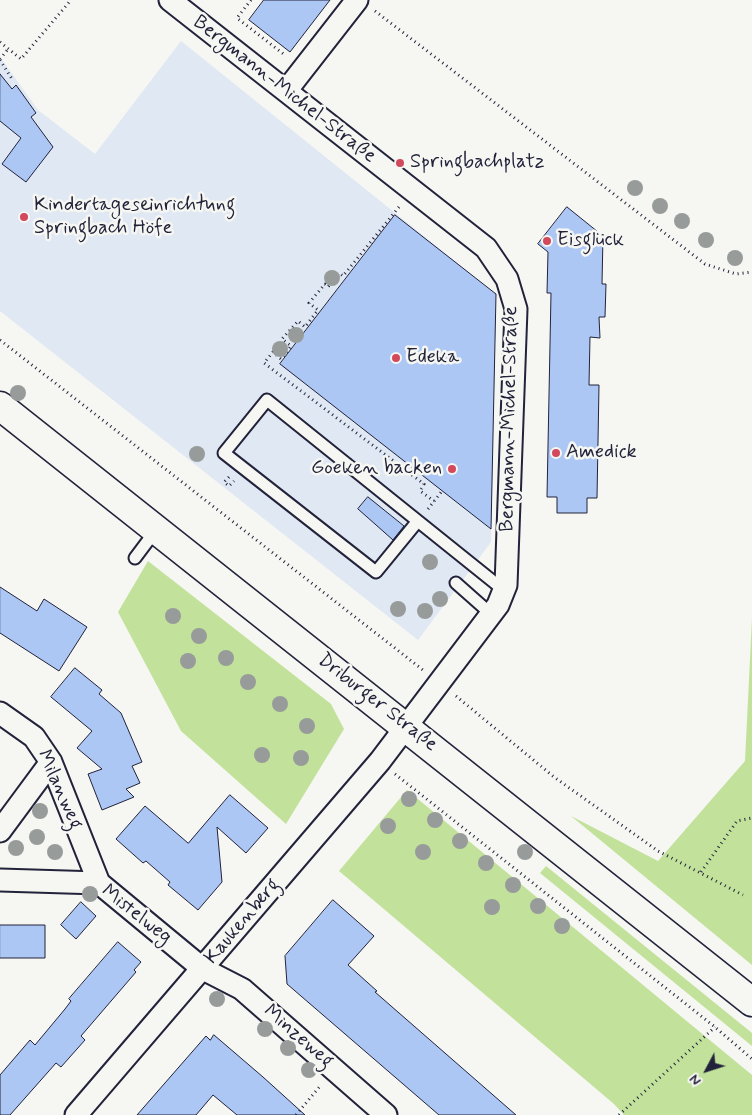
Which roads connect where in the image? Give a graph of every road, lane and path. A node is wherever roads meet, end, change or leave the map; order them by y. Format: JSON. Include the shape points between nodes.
{"nodes":[{"id":1,"x":71,"y":0,"type":"edge"},
{"id":2,"x":170,"y":0,"type":"edge"},
{"id":3,"x":251,"y":0,"type":"edge"},
{"id":4,"x":363,"y":3,"type":"edge"},
{"id":5,"x":0,"y":42,"type":"edge"},
{"id":6,"x":8,"y":49,"type":"junction"},
{"id":7,"x":287,"y":56,"type":"dead end"},
{"id":8,"x":0,"y":60,"type":"edge"},
{"id":9,"x":12,"y":79,"type":"dead end"},
{"id":10,"x":286,"y":91,"type":"junction"},
{"id":11,"x":412,"y":191,"type":"junction"},
{"id":12,"x":752,"y":272,"type":"edge"},
{"id":13,"x":0,"y":340,"type":"edge"},
{"id":14,"x":0,"y":406,"type":"edge"},
{"id":15,"x":224,"y":482,"type":"dead end"},
{"id":16,"x":229,"y":486,"type":"dead end"},
{"id":17,"x":434,"y":501,"type":"dead end"},
{"id":18,"x":417,"y":522,"type":"junction"},
{"id":19,"x":157,"y":528,"type":"junction"},
{"id":20,"x":135,"y":558,"type":"dead end"},
{"id":21,"x":456,"y":583,"type":"dead end"},
{"id":22,"x":505,"y":591,"type":"junction"},
{"id":23,"x":491,"y":614,"type":"junction"},
{"id":24,"x":438,"y":682,"type":"junction"},
{"id":25,"x":0,"y":713,"type":"edge"},
{"id":26,"x":406,"y":726,"type":"junction"},
{"id":27,"x":380,"y":761,"type":"junction"},
{"id":28,"x":51,"y":762,"type":"junction"},
{"id":29,"x":752,"y":818,"type":"edge"},
{"id":30,"x":0,"y":831,"type":"edge"},
{"id":31,"x":701,"y":872,"type":"junction"},
{"id":32,"x":0,"y":880,"type":"edge"},
{"id":33,"x":99,"y":884,"type":"junction"},
{"id":34,"x":743,"y":895,"type":"dead end"},
{"id":35,"x":203,"y":969,"type":"junction"},
{"id":36,"x":752,"y":1002,"type":"edge"},
{"id":37,"x":715,"y":1027,"type":"junction"},
{"id":38,"x":752,"y":1059,"type":"edge"},
{"id":39,"x":334,"y":1069,"type":"junction"},
{"id":40,"x":76,"y":1115,"type":"edge"},
{"id":41,"x":296,"y":1115,"type":"edge"},
{"id":42,"x":386,"y":1115,"type":"edge"},
{"id":43,"x":619,"y":1115,"type":"edge"}],
"edges":[{"from":1,"to":6,"type":"path","via":[[21,60]]},
{"from":2,"to":10,"type":"street","name":"Bergmann-Michel-Straße"},
{"from":3,"to":7,"type":"path","via":[[237,18]]},
{"from":4,"to":10,"type":"street"},
{"from":4,"to":12,"type":"path","via":[[705,264],[736,274]]},
{"from":5,"to":6,"type":"path"},
{"from":6,"to":8,"type":"path"},
{"from":8,"to":9,"type":"path"},
{"from":10,"to":11,"type":"street","name":"Bergmann-Michel-Straße"},
{"from":11,"to":17,"type":"path","via":[[343,276],[339,273],[328,287],[325,284],[310,303],[318,310],[305,326],[298,321],[282,339],[291,346],[281,359],[273,352],[264,363],[424,484],[420,490]]},
{"from":11,"to":22,"type":"street","name":"Bergmann-Michel-Straße","via":[[486,248],[507,279],[516,310]]},
{"from":13,"to":24,"type":"path"},
{"from":14,"to":19,"type":"main road","name":"Driburger Straße"},
{"from":15,"to":16,"type":"path"},
{"from":18,"to":18,"type":"lane","via":[[267,400],[224,453],[376,572]]},
{"from":18,"to":22,"type":"lane"},
{"from":19,"to":20,"type":"lane"},
{"from":19,"to":26,"type":"main road","name":"Driburger Straße"},
{"from":21,"to":23,"type":"lane"},
{"from":22,"to":23,"type":"street","name":"Bergmann-Michel-Straße"},
{"from":23,"to":24,"type":"street","name":"Bergmann-Michel-Straße"},
{"from":24,"to":26,"type":"street","name":"Bergmann-Michel-Straße"},
{"from":24,"to":31,"type":"path","via":[[554,777],[658,851]]},
{"from":25,"to":28,"type":"street","name":"Milanweg","via":[[34,736]]},
{"from":26,"to":27,"type":"street","name":"Kaukenberg"},
{"from":26,"to":36,"type":"main road","name":"Driburger Straße"},
{"from":27,"to":35,"type":"street","name":"Kaukenberg"},
{"from":27,"to":37,"type":"path"},
{"from":28,"to":30,"type":"street"},
{"from":28,"to":33,"type":"street","name":"Milanweg"},
{"from":29,"to":31,"type":"path","via":[[737,820]]},
{"from":31,"to":34,"type":"path"},
{"from":32,"to":33,"type":"street","name":"Mistelweg"},
{"from":33,"to":35,"type":"street","name":"Mistelweg"},
{"from":35,"to":39,"type":"street","name":"Minzeweg","via":[[242,989]]},
{"from":35,"to":40,"type":"street","name":"Kaukenberg"},
{"from":37,"to":38,"type":"path"},
{"from":37,"to":43,"type":"path"},
{"from":39,"to":41,"type":"path"},
{"from":39,"to":42,"type":"street","name":"Minzeweg"}]}
